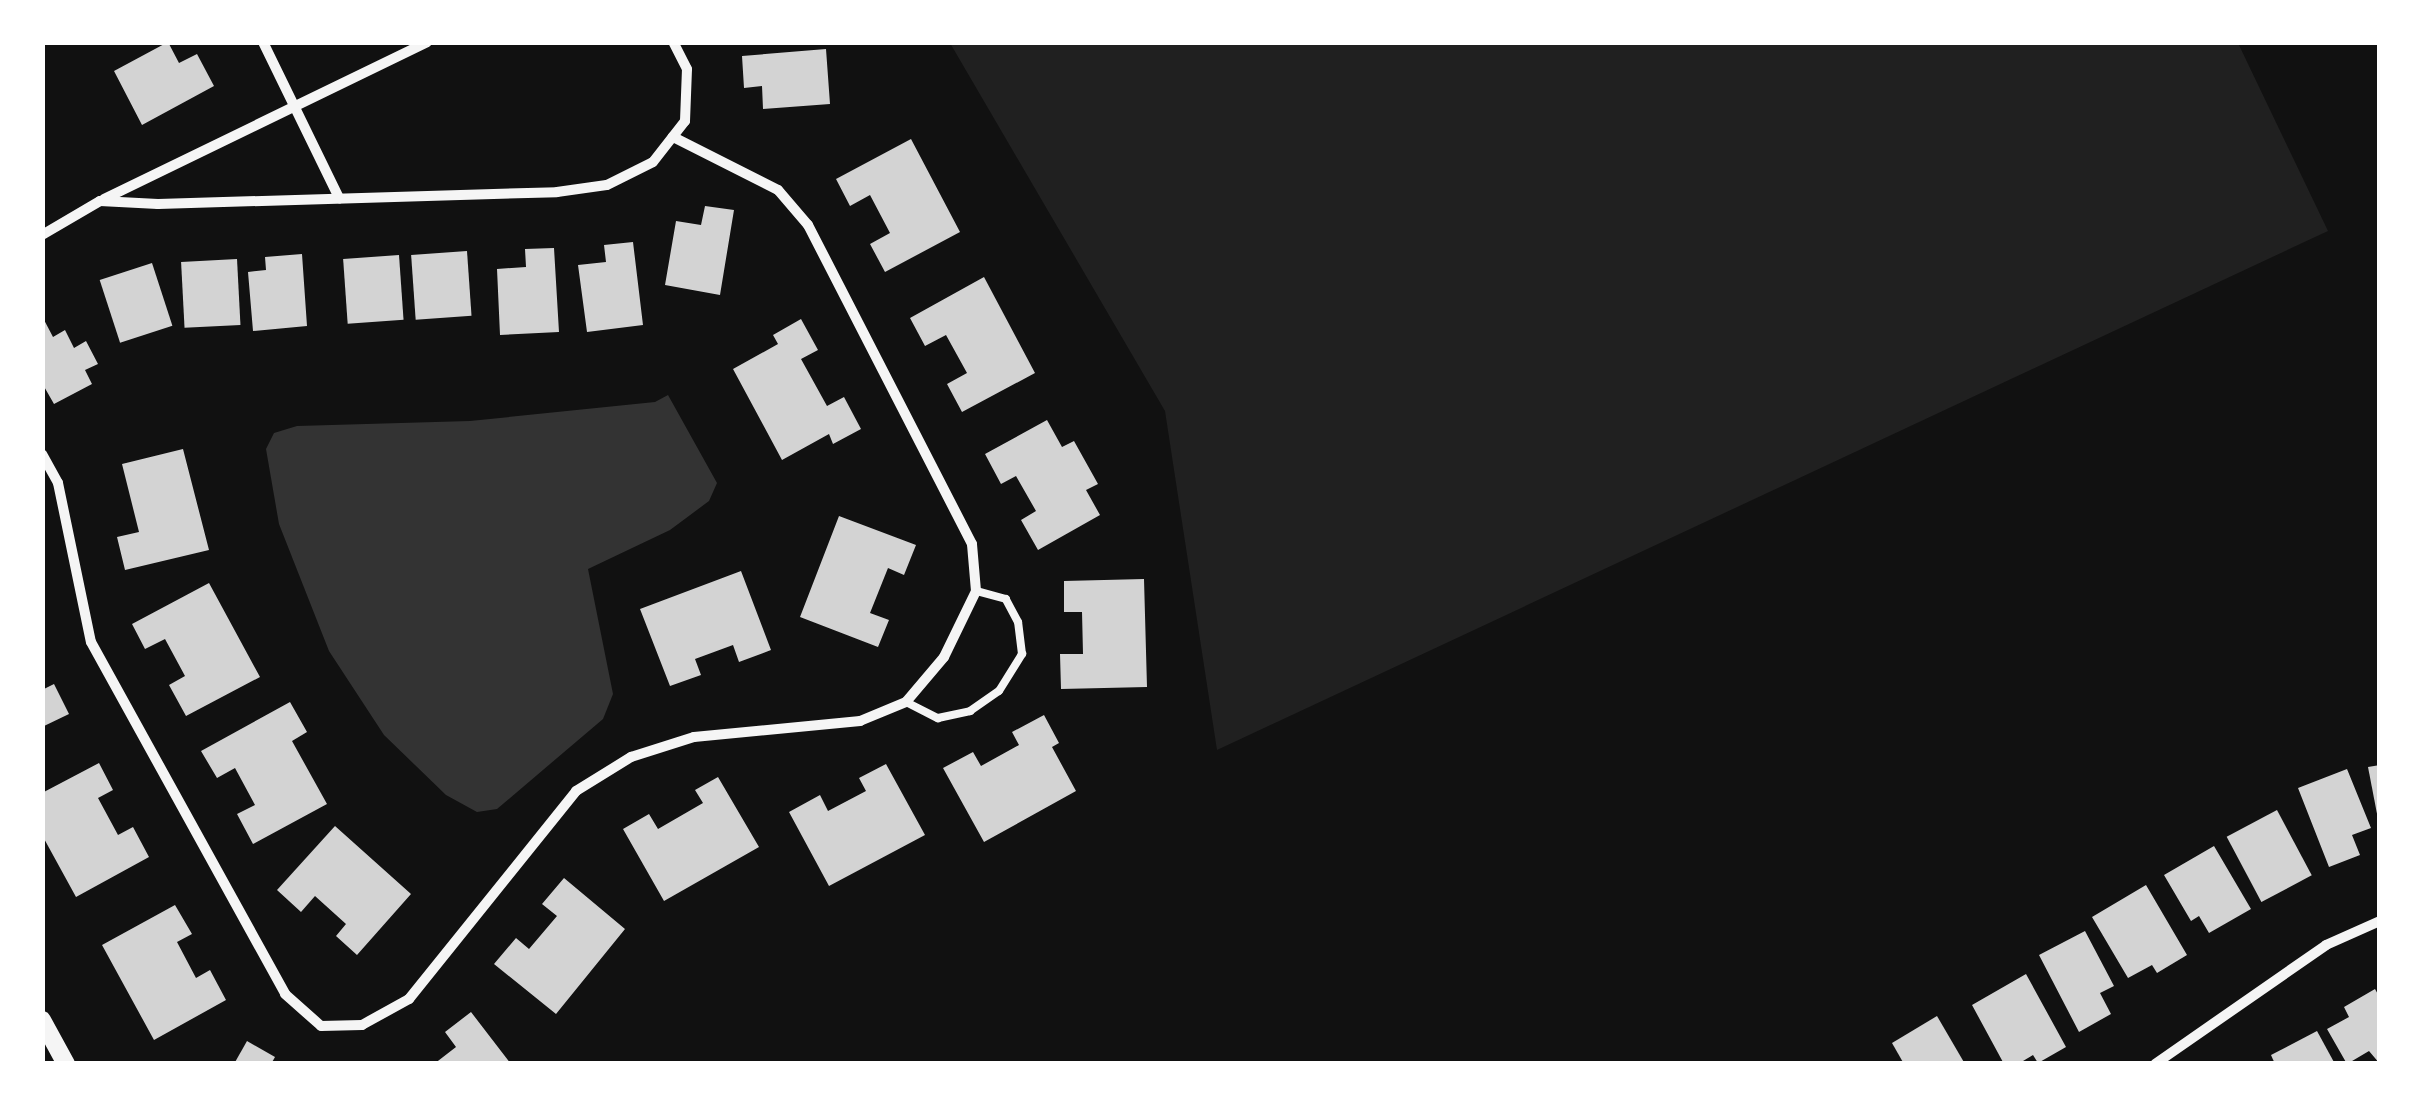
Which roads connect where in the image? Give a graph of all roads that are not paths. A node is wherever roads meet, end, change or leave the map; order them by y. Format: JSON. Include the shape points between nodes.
{"nodes":[{"id":1,"x":263,"y":42,"type":"edge"},
{"id":2,"x":427,"y":42,"type":"edge"},
{"id":3,"x":673,"y":42,"type":"edge"},
{"id":4,"x":295,"y":104,"type":"junction"},
{"id":5,"x":673,"y":138,"type":"junction"},
{"id":6,"x":340,"y":198,"type":"junction"},
{"id":7,"x":100,"y":201,"type":"junction"},
{"id":8,"x":42,"y":235,"type":"edge"},
{"id":9,"x":42,"y":454,"type":"edge"},
{"id":10,"x":976,"y":591,"type":"junction"},
{"id":11,"x":906,"y":702,"type":"junction"},
{"id":12,"x":2380,"y":921,"type":"edge"},
{"id":13,"x":42,"y":1020,"type":"edge"},
{"id":14,"x":66,"y":1064,"type":"edge"},
{"id":15,"x":2155,"y":1064,"type":"edge"}],
"edges":[{"from":1,"to":4,"type":"street"},
{"from":2,"to":4,"type":"street"},
{"from":3,"to":5,"type":"street","via":[[687,69],[686,121]]},
{"from":4,"to":6,"type":"street"},
{"from":4,"to":7,"type":"street"},
{"from":5,"to":6,"type":"street","via":[[653,162],[607,186]]},
{"from":5,"to":10,"type":"street","via":[[778,190],[808,226],[972,544]]},
{"from":6,"to":7,"type":"street"},
{"from":7,"to":8,"type":"street"},
{"from":9,"to":11,"type":"street","via":[[58,483],[91,642],[285,994],[321,1026],[362,1025],[409,999],[576,792],[631,757],[694,737],[860,721]]},
{"from":10,"to":11,"type":"street","via":[[944,657]]},
{"from":10,"to":11,"type":"lane","via":[[1006,598],[1018,622],[1022,654],[999,691],[970,711],[938,718]]},
{"from":12,"to":15,"type":"street","via":[[2326,945]]},
{"from":13,"to":14,"type":"street"}]}
